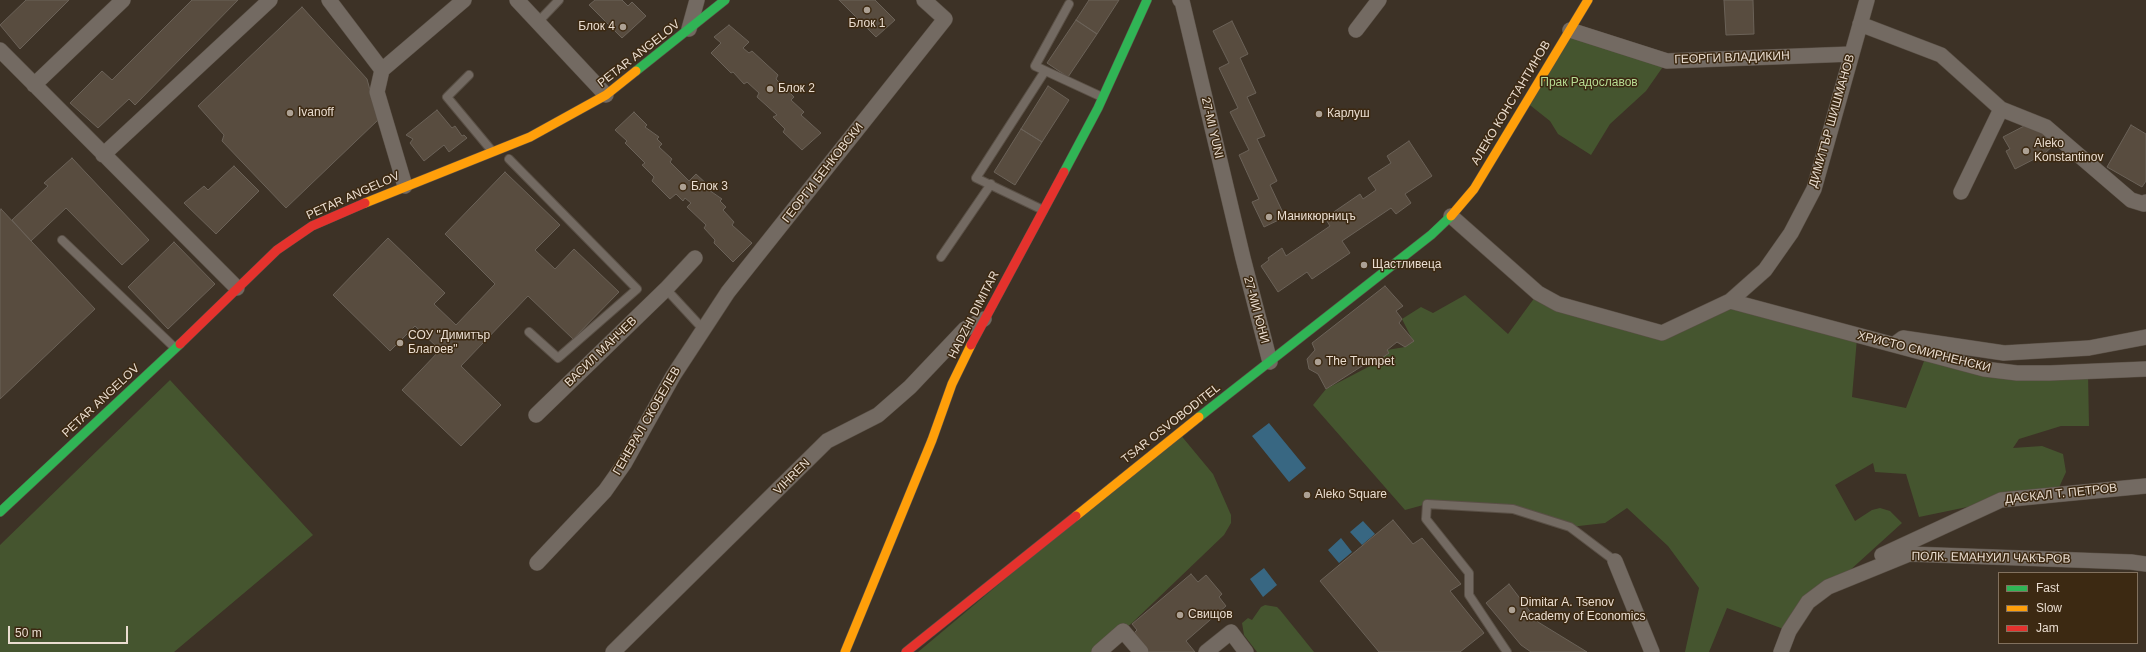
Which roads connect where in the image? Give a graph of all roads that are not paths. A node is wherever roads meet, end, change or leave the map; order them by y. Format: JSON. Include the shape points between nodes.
{"nodes":[{"id":1,"x":122,"y":0,"type":"edge"},
{"id":2,"x":270,"y":0,"type":"edge"},
{"id":3,"x":329,"y":0,"type":"edge"},
{"id":4,"x":464,"y":0,"type":"edge"},
{"id":5,"x":517,"y":0,"type":"edge"},
{"id":6,"x":559,"y":0,"type":"edge"},
{"id":7,"x":697,"y":0,"type":"edge"},
{"id":8,"x":725,"y":0,"type":"edge"},
{"id":9,"x":924,"y":0,"type":"edge"},
{"id":10,"x":1147,"y":0,"type":"edge"},
{"id":11,"x":1180,"y":0,"type":"edge"},
{"id":12,"x":1379,"y":0,"type":"edge"},
{"id":13,"x":1588,"y":0,"type":"edge"},
{"id":14,"x":1867,"y":0,"type":"edge"},
{"id":15,"x":1069,"y":4,"type":"dead end"},
{"id":16,"x":538,"y":22,"type":"junction"},
{"id":17,"x":1860,"y":24,"type":"junction"},
{"id":18,"x":689,"y":30,"type":"junction"},
{"id":19,"x":1356,"y":30,"type":"dead end"},
{"id":20,"x":1570,"y":30,"type":"junction"},
{"id":21,"x":0,"y":50,"type":"edge"},
{"id":22,"x":1852,"y":54,"type":"junction"},
{"id":23,"x":382,"y":70,"type":"junction"},
{"id":24,"x":1045,"y":71,"type":"junction"},
{"id":25,"x":469,"y":75,"type":"dead end"},
{"id":26,"x":34,"y":85,"type":"junction"},
{"id":27,"x":606,"y":95,"type":"junction"},
{"id":28,"x":1103,"y":98,"type":"junction"},
{"id":29,"x":2002,"y":109,"type":"junction"},
{"id":30,"x":494,"y":153,"type":"junction"},
{"id":31,"x":103,"y":155,"type":"junction"},
{"id":32,"x":509,"y":158,"type":"dead end"},
{"id":33,"x":991,"y":184,"type":"junction"},
{"id":34,"x":405,"y":186,"type":"junction"},
{"id":35,"x":1961,"y":192,"type":"dead end"},
{"id":36,"x":2145,"y":203,"type":"edge"},
{"id":37,"x":1043,"y":210,"type":"junction"},
{"id":38,"x":1451,"y":216,"type":"junction"},
{"id":39,"x":62,"y":240,"type":"dead end"},
{"id":40,"x":941,"y":257,"type":"dead end"},
{"id":41,"x":694,"y":258,"type":"dead end"},
{"id":42,"x":237,"y":288,"type":"junction"},
{"id":43,"x":666,"y":289,"type":"junction"},
{"id":44,"x":1730,"y":301,"type":"junction"},
{"id":45,"x":984,"y":319,"type":"junction"},
{"id":46,"x":703,"y":328,"type":"junction"},
{"id":47,"x":529,"y":332,"type":"dead end"},
{"id":48,"x":2146,"y":337,"type":"edge"},
{"id":49,"x":1892,"y":345,"type":"junction"},
{"id":50,"x":176,"y":348,"type":"junction"},
{"id":51,"x":1270,"y":362,"type":"junction"},
{"id":52,"x":2146,"y":369,"type":"edge"},
{"id":53,"x":536,"y":415,"type":"dead end"},
{"id":54,"x":2146,"y":486,"type":"edge"},
{"id":55,"x":0,"y":512,"type":"edge"},
{"id":56,"x":1615,"y":561,"type":"joint"},
{"id":57,"x":537,"y":562,"type":"dead end"},
{"id":58,"x":2131,"y":562,"type":"junction"},
{"id":59,"x":2146,"y":564,"type":"edge"},
{"id":60,"x":2146,"y":573,"type":"edge"},
{"id":61,"x":1828,"y":587,"type":"junction"},
{"id":62,"x":613,"y":652,"type":"edge"},
{"id":63,"x":845,"y":652,"type":"edge"},
{"id":64,"x":906,"y":652,"type":"edge"},
{"id":65,"x":1099,"y":652,"type":"edge"},
{"id":66,"x":1141,"y":652,"type":"edge"},
{"id":67,"x":1206,"y":652,"type":"edge"},
{"id":68,"x":1246,"y":652,"type":"edge"},
{"id":69,"x":1507,"y":652,"type":"edge"},
{"id":70,"x":1652,"y":652,"type":"edge"},
{"id":71,"x":1781,"y":652,"type":"edge"}],
"edges":[{"from":1,"to":26,"type":"street"},
{"from":2,"to":31,"type":"street"},
{"from":3,"to":23,"type":"street"},
{"from":4,"to":23,"type":"street"},
{"from":5,"to":16,"type":"street"},
{"from":6,"to":16,"type":"lane"},
{"from":7,"to":18,"type":"street"},
{"from":8,"to":18,"type":"street","name":"PETAR ANGELOV"},
{"from":9,"to":46,"type":"street","name":"ГЕОРГИ БЕНКОВСКИ","via":[[945,19],[728,292]]},
{"from":10,"to":28,"type":"street","name":"HADZHI DIMITAR"},
{"from":11,"to":51,"type":"street","name":"27-МИ ЮНИ"},
{"from":12,"to":19,"type":"street"},
{"from":13,"to":20,"type":"street","name":"АЛЕКО КОНСТАНТИНОВ"},
{"from":14,"to":17,"type":"street","name":"ДИМИТЪР ШИШМАНОВ"},
{"from":15,"to":24,"type":"lane","via":[[1035,66]]},
{"from":16,"to":27,"type":"street"},
{"from":17,"to":22,"type":"street","name":"ДИМИТЪР ШИШМАНОВ"},
{"from":17,"to":29,"type":"street","via":[[1941,54]]},
{"from":18,"to":27,"type":"street","name":"PETAR ANGELOV"},
{"from":20,"to":22,"type":"street","name":"ГЕОРГИ ВЛАДИКИН","via":[[1667,61]]},
{"from":20,"to":38,"type":"street","name":"АЛЕКО КОНСТАНТИНОВ","via":[[1474,188]]},
{"from":21,"to":26,"type":"street"},
{"from":22,"to":44,"type":"street","name":"ДИМИТЪР ШИШМАНОВ","via":[[1814,189],[1791,233],[1765,270]]},
{"from":23,"to":34,"type":"street","via":[[377,92]]},
{"from":24,"to":28,"type":"lane"},
{"from":24,"to":33,"type":"lane","via":[[976,178]]},
{"from":25,"to":30,"type":"lane","via":[[447,97]]},
{"from":26,"to":31,"type":"street"},
{"from":27,"to":30,"type":"street","name":"PETAR ANGELOV","via":[[530,137]]},
{"from":28,"to":37,"type":"street","name":"HADZHI DIMITAR"},
{"from":29,"to":35,"type":"street"},
{"from":29,"to":36,"type":"street","via":[[2046,127],[2131,200]]},
{"from":30,"to":34,"type":"street","name":"PETAR ANGELOV"},
{"from":31,"to":42,"type":"street"},
{"from":32,"to":47,"type":"lane","via":[[637,289],[558,358]]},
{"from":33,"to":37,"type":"lane"},
{"from":33,"to":40,"type":"lane"},
{"from":34,"to":42,"type":"street","name":"PETAR ANGELOV","via":[[312,226],[277,250]]},
{"from":37,"to":45,"type":"street","name":"HADZHI DIMITAR"},
{"from":38,"to":44,"type":"street","name":"ДИМИТЪР ШИШМАНОВ","via":[[1538,293],[1558,304],[1662,333]]},
{"from":38,"to":51,"type":"street","name":"TSAR OSVOBODITEL","via":[[1431,235]]},
{"from":39,"to":50,"type":"lane"},
{"from":41,"to":43,"type":"street","name":"ВАСИЛ МАНЧЕВ"},
{"from":42,"to":50,"type":"street","name":"PETAR ANGELOV"},
{"from":43,"to":46,"type":"lane"},
{"from":43,"to":53,"type":"street","name":"ВАСИЛ МАНЧЕВ"},
{"from":44,"to":49,"type":"street","name":"ХРИСТО СМИРНЕНСКИ"},
{"from":45,"to":62,"type":"street","name":"VIHREN","via":[[965,328],[910,387],[878,415],[827,441]]},
{"from":45,"to":63,"type":"street","name":"HADZHI DIMITAR","via":[[952,384],[932,440]]},
{"from":46,"to":57,"type":"street","name":"ГЕНЕРАЛ СКОБЕЛЕВ","via":[[606,491]]},
{"from":48,"to":49,"type":"street","via":[[2089,348],[2004,353],[1903,338]]},
{"from":49,"to":52,"type":"street","name":"ХРИСТО СМИРНЕНСКИ","via":[[1984,369],[2017,373]]},
{"from":50,"to":55,"type":"street","name":"PETAR ANGELOV"},
{"from":51,"to":64,"type":"street","name":"TSAR OSVOBODITEL","via":[[1166,442]]},
{"from":54,"to":61,"type":"street","name":"ДАСКАЛ Т. ПЕТРОВ","via":[[2001,500],[1848,572]]},
{"from":56,"to":69,"type":"lane","via":[[1570,526],[1513,509],[1427,504],[1426,519],[1469,573],[1469,595]]},
{"from":56,"to":70,"type":"street"},
{"from":58,"to":59,"type":"street","name":"ПОЛК. ЕМАНУИЛ ЧАКЪРОВ"},
{"from":58,"to":60,"type":"street"},
{"from":58,"to":61,"type":"street","name":"ПОЛК. ЕМАНУИЛ ЧАКЪРОВ","via":[[1908,554]]},
{"from":61,"to":71,"type":"street","name":"ПОЛК. ЕМАНУИЛ ЧАКЪРОВ","via":[[1808,602],[1790,631]]},
{"from":65,"to":66,"type":"street","via":[[1123,631]]},
{"from":67,"to":68,"type":"street","via":[[1231,632]]}]}
